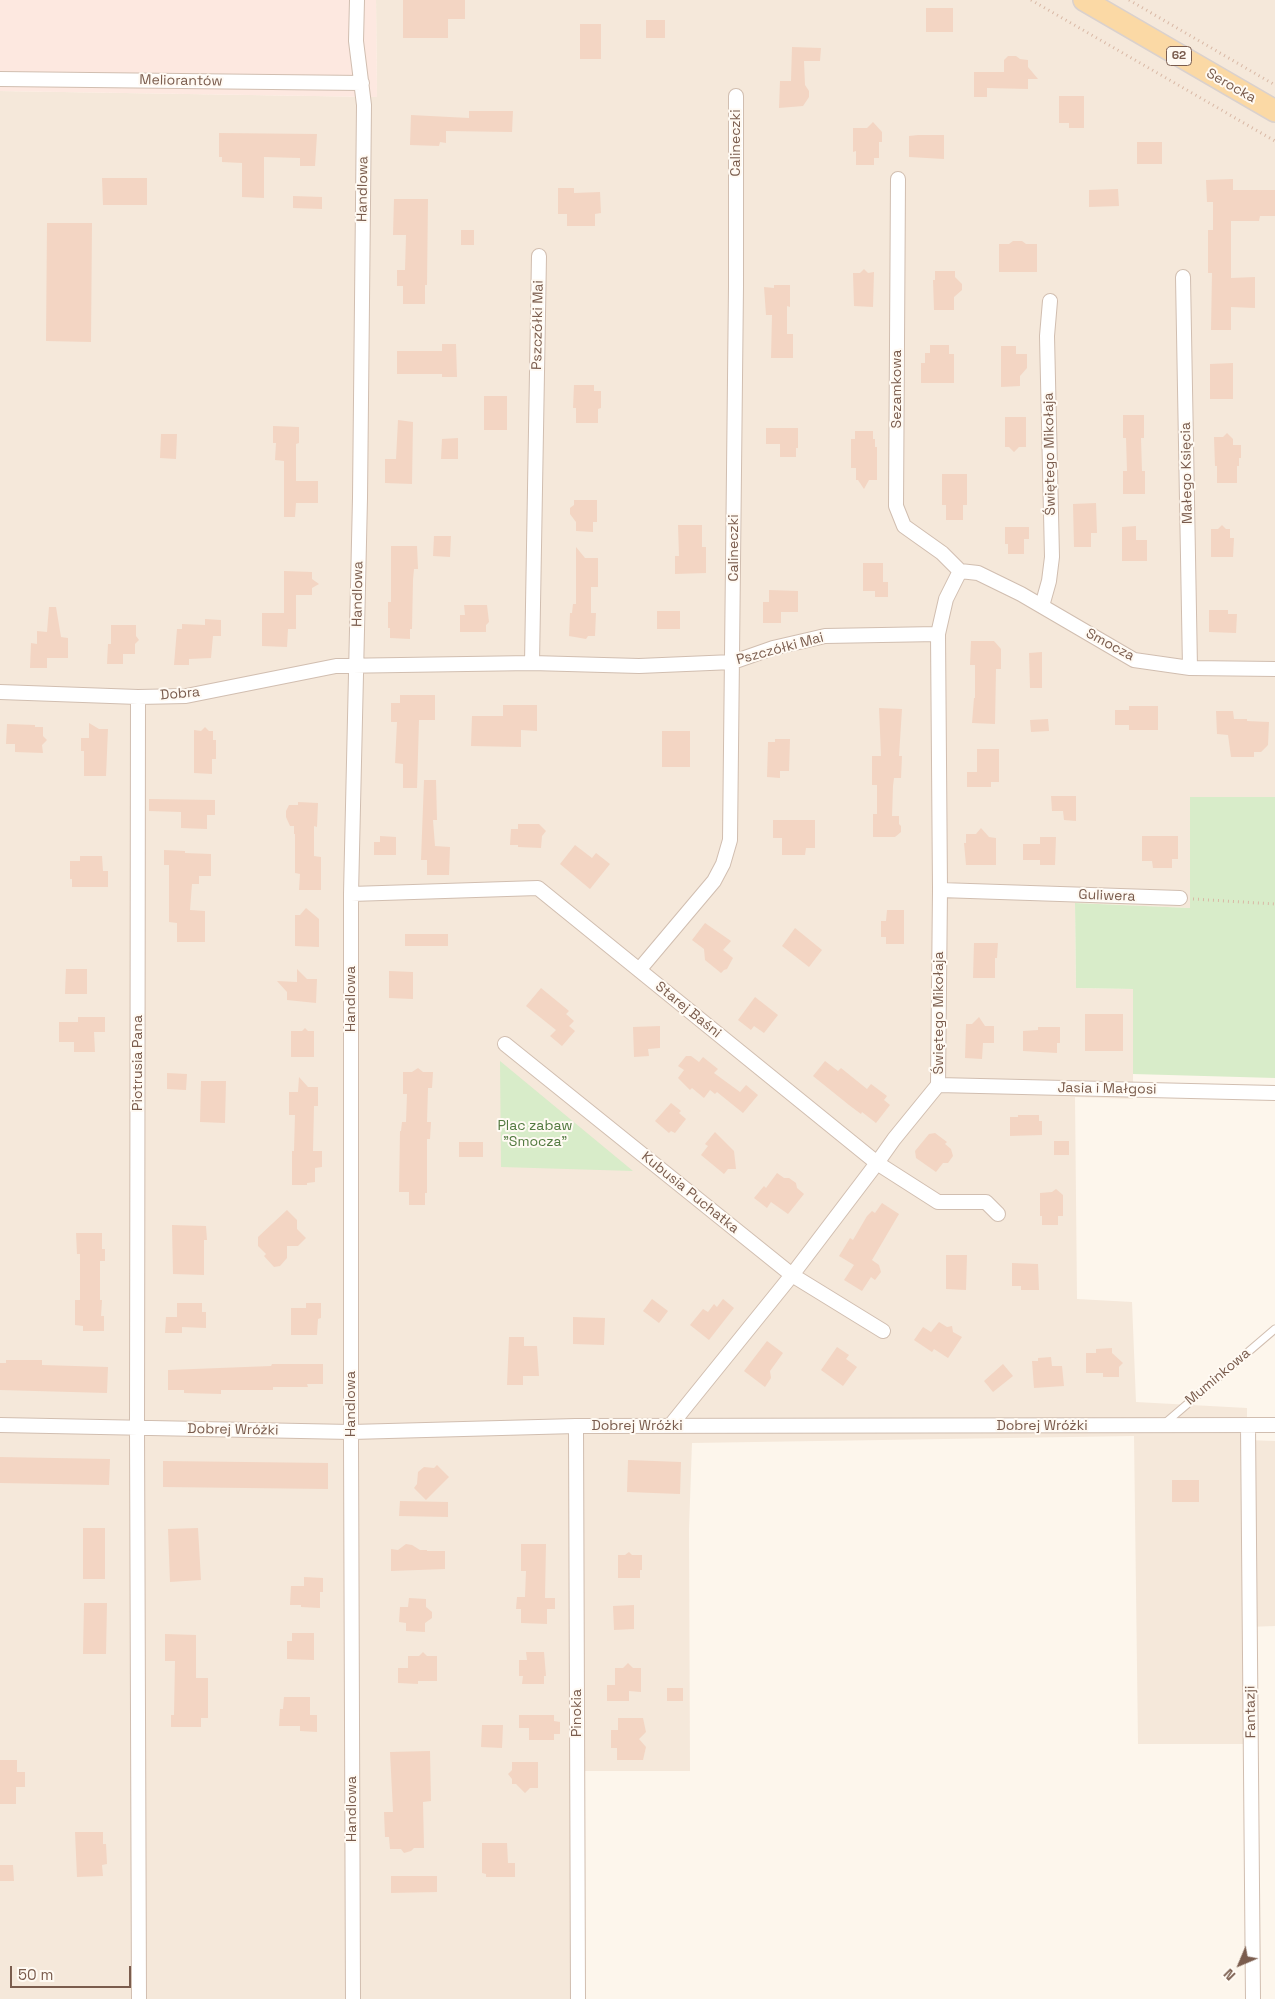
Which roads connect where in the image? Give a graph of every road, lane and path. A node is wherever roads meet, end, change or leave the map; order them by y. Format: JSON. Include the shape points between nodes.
{"nodes":[{"id":1,"x":357,"y":0,"type":"edge"},
{"id":2,"x":1031,"y":0,"type":"edge"},
{"id":3,"x":1129,"y":0,"type":"edge"},
{"id":4,"x":1095,"y":3,"type":"edge"},
{"id":5,"x":0,"y":79,"type":"edge"},
{"id":6,"x":362,"y":83,"type":"junction"},
{"id":7,"x":1275,"y":85,"type":"edge"},
{"id":8,"x":736,"y":96,"type":"dead end"},
{"id":9,"x":1275,"y":111,"type":"edge"},
{"id":10,"x":1275,"y":141,"type":"edge"},
{"id":11,"x":898,"y":179,"type":"dead end"},
{"id":12,"x":539,"y":256,"type":"dead end"},
{"id":13,"x":1183,"y":277,"type":"dead end"},
{"id":14,"x":1050,"y":301,"type":"dead end"},
{"id":15,"x":960,"y":571,"type":"junction"},
{"id":16,"x":1042,"y":606,"type":"junction"},
{"id":17,"x":938,"y":634,"type":"junction"},
{"id":18,"x":733,"y":662,"type":"junction"},
{"id":19,"x":532,"y":663,"type":"junction"},
{"id":20,"x":357,"y":665,"type":"junction"},
{"id":21,"x":1190,"y":668,"type":"junction"},
{"id":22,"x":1275,"y":669,"type":"edge"},
{"id":23,"x":0,"y":692,"type":"edge"},
{"id":24,"x":138,"y":697,"type":"junction"},
{"id":25,"x":940,"y":890,"type":"junction"},
{"id":26,"x":351,"y":894,"type":"junction"},
{"id":27,"x":1180,"y":898,"type":"joint"},
{"id":28,"x":1275,"y":904,"type":"edge"},
{"id":29,"x":639,"y":970,"type":"junction"},
{"id":30,"x":505,"y":1044,"type":"dead end"},
{"id":31,"x":938,"y":1085,"type":"junction"},
{"id":32,"x":1275,"y":1093,"type":"edge"},
{"id":33,"x":877,"y":1163,"type":"junction"},
{"id":34,"x":998,"y":1214,"type":"dead end"},
{"id":35,"x":792,"y":1275,"type":"junction"},
{"id":36,"x":1275,"y":1329,"type":"edge"},
{"id":37,"x":882,"y":1331,"type":"dead end"},
{"id":38,"x":0,"y":1425,"type":"edge"},
{"id":39,"x":1162,"y":1425,"type":"junction"},
{"id":40,"x":576,"y":1426,"type":"junction"},
{"id":41,"x":670,"y":1426,"type":"junction"},
{"id":42,"x":1248,"y":1426,"type":"junction"},
{"id":43,"x":1275,"y":1426,"type":"edge"},
{"id":44,"x":137,"y":1429,"type":"junction"},
{"id":45,"x":351,"y":1432,"type":"junction"},
{"id":46,"x":139,"y":1999,"type":"edge"},
{"id":47,"x":353,"y":1999,"type":"edge"},
{"id":48,"x":578,"y":1999,"type":"edge"},
{"id":49,"x":1253,"y":1999,"type":"edge"}],
"edges":[{"from":1,"to":6,"type":"street","name":"Handlowa","via":[[356,41]]},
{"from":2,"to":10,"type":"path"},
{"from":3,"to":7,"type":"path"},
{"from":4,"to":9,"type":"main road","name":"Serocka","number":"62"},
{"from":5,"to":6,"type":"street","name":"Meliorantów"},
{"from":6,"to":20,"type":"street","name":"Handlowa"},
{"from":8,"to":18,"type":"street","name":"Calineczki"},
{"from":11,"to":15,"type":"street","name":"Sezamkowa","via":[[896,506],[904,526],[942,553]]},
{"from":12,"to":19,"type":"street","name":"Pszczółki Mai"},
{"from":13,"to":21,"type":"street","name":"Małego Księcia"},
{"from":14,"to":16,"type":"street","name":"Świętego Mikołaja","via":[[1047,336],[1052,557]]},
{"from":15,"to":16,"type":"street","name":"Smocza","via":[[978,573]]},
{"from":15,"to":17,"type":"street","name":"Świętego Mikołaja","via":[[946,599]]},
{"from":16,"to":21,"type":"street","name":"Smocza","via":[[1134,660]]},
{"from":17,"to":18,"type":"street","name":"Pszczółki Mai","via":[[825,636],[773,648]]},
{"from":17,"to":25,"type":"street","name":"Świętego Mikołaja"},
{"from":18,"to":19,"type":"street","name":"Pszczółki Mai","via":[[639,666]]},
{"from":18,"to":29,"type":"street","name":"Calineczki","via":[[730,840],[723,864],[714,881]]},
{"from":19,"to":20,"type":"street","name":"Pszczółki Mai"},
{"from":20,"to":24,"type":"street","name":"Dobra","via":[[332,666],[186,696]]},
{"from":20,"to":26,"type":"street","name":"Handlowa"},
{"from":21,"to":22,"type":"street","name":"Smocza"},
{"from":23,"to":24,"type":"street","name":"Dobra"},
{"from":24,"to":44,"type":"street","name":"Piotrusia Pana"},
{"from":25,"to":27,"type":"street","name":"Guliwera"},
{"from":25,"to":31,"type":"street","name":"Świętego Mikołaja"},
{"from":26,"to":29,"type":"street","name":"Starej Baśni","via":[[538,888]]},
{"from":26,"to":45,"type":"street","name":"Handlowa"},
{"from":27,"to":28,"type":"path"},
{"from":29,"to":33,"type":"street","name":"Starej Baśni"},
{"from":30,"to":35,"type":"street","name":"Kubusia Puchatka"},
{"from":31,"to":32,"type":"street","name":"Jasia i Małgosi"},
{"from":31,"to":33,"type":"street","name":"Świętego Mikołaja"},
{"from":33,"to":34,"type":"street","name":"Starej Baśni","via":[[938,1202],[986,1202]]},
{"from":33,"to":35,"type":"street","name":"Świętego Mikołaja"},
{"from":35,"to":37,"type":"street","name":"Kubusia Puchatka"},
{"from":35,"to":41,"type":"street","name":"Świętego Mikołaja"},
{"from":36,"to":39,"type":"lane","name":"Muminkowa"},
{"from":38,"to":44,"type":"street","name":"Dobrej Wróżki"},
{"from":39,"to":41,"type":"street","name":"Dobrej Wróżki"},
{"from":39,"to":42,"type":"street","name":"Dobrej Wróżki"},
{"from":40,"to":41,"type":"street","name":"Dobrej Wróżki"},
{"from":40,"to":45,"type":"street","name":"Dobrej Wróżki"},
{"from":40,"to":48,"type":"street","name":"Pinokia"},
{"from":42,"to":43,"type":"street","name":"Dobrej Wróżki"},
{"from":42,"to":49,"type":"street","name":"Fantazji"},
{"from":44,"to":45,"type":"street","name":"Dobrej Wróżki"},
{"from":44,"to":46,"type":"street","name":"Piotrusia Pana"},
{"from":45,"to":47,"type":"street","name":"Handlowa"}]}
